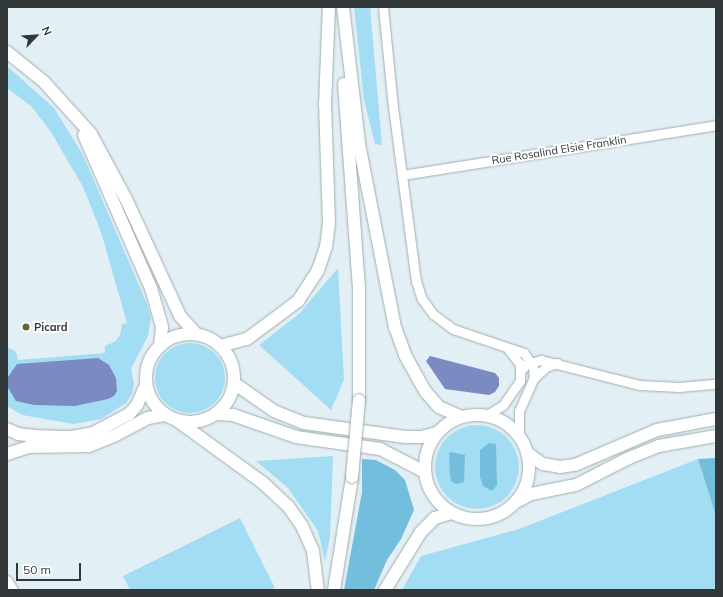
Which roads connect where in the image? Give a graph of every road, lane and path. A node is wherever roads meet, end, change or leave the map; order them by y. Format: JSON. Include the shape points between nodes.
{"nodes":[{"id":1,"x":329,"y":7,"type":"edge"},
{"id":2,"x":337,"y":7,"type":"edge"},
{"id":3,"x":343,"y":7,"type":"edge"},
{"id":4,"x":383,"y":7,"type":"edge"},
{"id":5,"x":7,"y":52,"type":"edge"},
{"id":6,"x":76,"y":118,"type":"junction"},
{"id":7,"x":716,"y":126,"type":"edge"},
{"id":8,"x":402,"y":175,"type":"junction"},
{"id":9,"x":196,"y":334,"type":"junction"},
{"id":10,"x":160,"y":346,"type":"junction"},
{"id":11,"x":220,"y":346,"type":"junction"},
{"id":12,"x":505,"y":347,"type":"junction"},
{"id":13,"x":531,"y":362,"type":"junction"},
{"id":14,"x":557,"y":363,"type":"junction"},
{"id":15,"x":521,"y":370,"type":"junction"},
{"id":16,"x":534,"y":378,"type":"junction"},
{"id":17,"x":234,"y":383,"type":"junction"},
{"id":18,"x":716,"y":384,"type":"edge"},
{"id":19,"x":146,"y":385,"type":"junction"},
{"id":20,"x":216,"y":414,"type":"junction"},
{"id":21,"x":486,"y":416,"type":"junction"},
{"id":22,"x":461,"y":417,"type":"junction"},
{"id":23,"x":171,"y":418,"type":"junction"},
{"id":24,"x":716,"y":419,"type":"edge"},
{"id":25,"x":7,"y":429,"type":"edge"},
{"id":26,"x":437,"y":433,"type":"junction"},
{"id":27,"x":519,"y":436,"type":"junction"},
{"id":28,"x":716,"y":436,"type":"edge"},
{"id":29,"x":527,"y":453,"type":"junction"},
{"id":30,"x":7,"y":454,"type":"edge"},
{"id":31,"x":425,"y":472,"type":"junction"},
{"id":32,"x":517,"y":501,"type":"junction"},
{"id":33,"x":451,"y":513,"type":"junction"},
{"id":34,"x":7,"y":580,"type":"edge"},
{"id":35,"x":13,"y":590,"type":"edge"},
{"id":36,"x":318,"y":590,"type":"edge"},
{"id":37,"x":334,"y":590,"type":"edge"},
{"id":38,"x":385,"y":590,"type":"edge"}],
"edges":[{"from":1,"to":11,"type":"main road","via":[[325,105],[329,223],[326,247],[318,270],[298,301],[247,340]]},
{"from":2,"to":37,"type":"main road","bridge":true,"via":[[357,241],[360,317],[359,400],[352,476]]},
{"from":3,"to":22,"type":"main road","via":[[359,144],[394,327],[405,355],[425,390],[439,407]]},
{"from":4,"to":8,"type":"street"},
{"from":5,"to":6,"type":"main road","via":[[42,81]]},
{"from":6,"to":9,"type":"main road","via":[[101,150],[180,316]]},
{"from":6,"to":10,"type":"main road","via":[[151,288],[162,327]]},
{"from":7,"to":8,"type":"street","name":"Rue Rosalind Elsie Franklin"},
{"from":8,"to":12,"type":"street","via":[[416,281],[427,307],[453,329]]},
{"from":9,"to":10,"type":"main road","via":[[177,336]]},
{"from":9,"to":11,"type":"main road"},
{"from":10,"to":19,"type":"main road","via":[[148,364]]},
{"from":11,"to":17,"type":"main road","via":[[232,363]]},
{"from":12,"to":13,"type":"street","via":[[524,353]]},
{"from":12,"to":15,"type":"street","via":[[517,358]]},
{"from":13,"to":14,"type":"street","via":[[541,360]]},
{"from":13,"to":15,"type":"street"},
{"from":13,"to":16,"type":"street"},
{"from":14,"to":16,"type":"street","via":[[546,367]]},
{"from":14,"to":18,"type":"street","via":[[640,385],[679,387]]},
{"from":15,"to":21,"type":"street","via":[[515,391],[498,409]]},
{"from":16,"to":27,"type":"street","via":[[519,411]]},
{"from":17,"to":20,"type":"main road","via":[[229,401]]},
{"from":17,"to":26,"type":"main road","via":[[274,411],[304,423],[405,437]]},
{"from":19,"to":23,"type":"main road","via":[[153,402]]},
{"from":19,"to":25,"type":"main road","via":[[137,405],[129,414],[93,433],[71,437],[35,436],[18,434]]},
{"from":20,"to":23,"type":"main road","via":[[197,422]]},
{"from":20,"to":31,"type":"main road","via":[[233,415],[296,437],[380,449]]},
{"from":21,"to":22,"type":"main road"},
{"from":21,"to":27,"type":"main road","via":[[504,423]]},
{"from":22,"to":26,"type":"main road"},
{"from":23,"to":30,"type":"main road","via":[[148,418],[89,446],[28,447]]},
{"from":23,"to":36,"type":"main road","via":[[262,482],[288,506],[302,526],[313,551]]},
{"from":24,"to":29,"type":"main road","via":[[652,432],[575,465],[560,467],[543,464]]},
{"from":26,"to":31,"type":"main road","via":[[427,451]]},
{"from":27,"to":29,"type":"main road"},
{"from":28,"to":32,"type":"main road","via":[[659,446],[576,485],[531,494]]},
{"from":29,"to":32,"type":"main road","via":[[528,478]]},
{"from":31,"to":33,"type":"main road","via":[[434,498]]},
{"from":32,"to":33,"type":"main road","via":[[506,511],[488,518],[469,519]]},
{"from":33,"to":38,"type":"main road","via":[[435,518],[421,532]]},
{"from":34,"to":35,"type":"street"}]}
